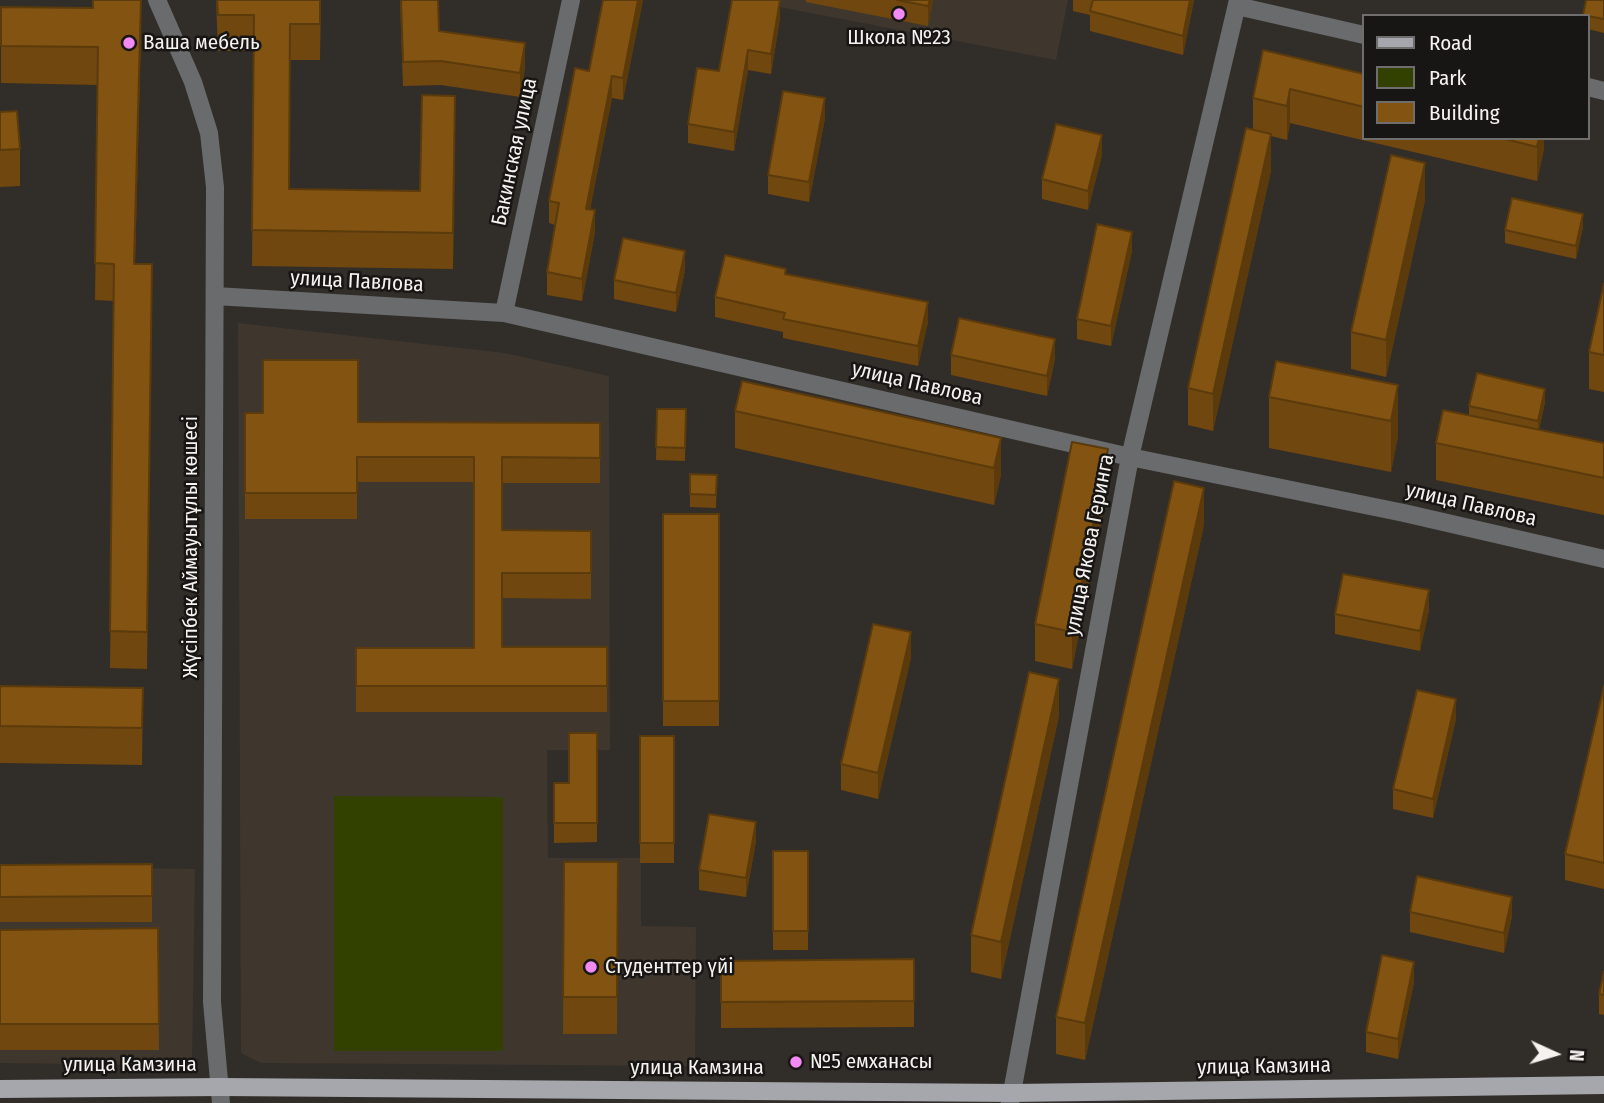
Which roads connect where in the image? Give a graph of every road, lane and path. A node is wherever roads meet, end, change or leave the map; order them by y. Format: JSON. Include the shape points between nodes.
{"nodes":[{"id":1,"x":158,"y":0,"type":"edge"},
{"id":2,"x":571,"y":0,"type":"edge"},
{"id":3,"x":1237,"y":3,"type":"edge"},
{"id":4,"x":1362,"y":34,"type":"edge"},
{"id":5,"x":215,"y":296,"type":"junction"},
{"id":6,"x":505,"y":313,"type":"junction"},
{"id":7,"x":1130,"y":457,"type":"junction"},
{"id":8,"x":1604,"y":559,"type":"edge"},
{"id":9,"x":1604,"y":1085,"type":"edge"},
{"id":10,"x":0,"y":1089,"type":"edge"},
{"id":11,"x":221,"y":1095,"type":"edge"},
{"id":12,"x":1011,"y":1098,"type":"edge"}],
"edges":[{"from":1,"to":5,"type":"street","name":"Жүсіпбек Аймауытұлы көшесі","via":[[209,133],[215,187]]},
{"from":2,"to":6,"type":"street","name":"Бакинская улица"},
{"from":3,"to":4,"type":"street"},
{"from":3,"to":7,"type":"street","name":"улица Якова Геринга"},
{"from":5,"to":6,"type":"street","name":"улица Павлова"},
{"from":5,"to":11,"type":"street","name":"Жүсіпбек Аймауытұлы көшесі","via":[[212,1002]]},
{"from":6,"to":7,"type":"street","name":"улица Павлова"},
{"from":7,"to":8,"type":"street","name":"улица Павлова"},
{"from":7,"to":12,"type":"street","name":"улица Якова Геринга"},
{"from":9,"to":12,"type":"main road","name":"улица Камзина"},
{"from":10,"to":11,"type":"main road","name":"улица Камзина"},
{"from":11,"to":12,"type":"main road","name":"улица Камзина"}]}
